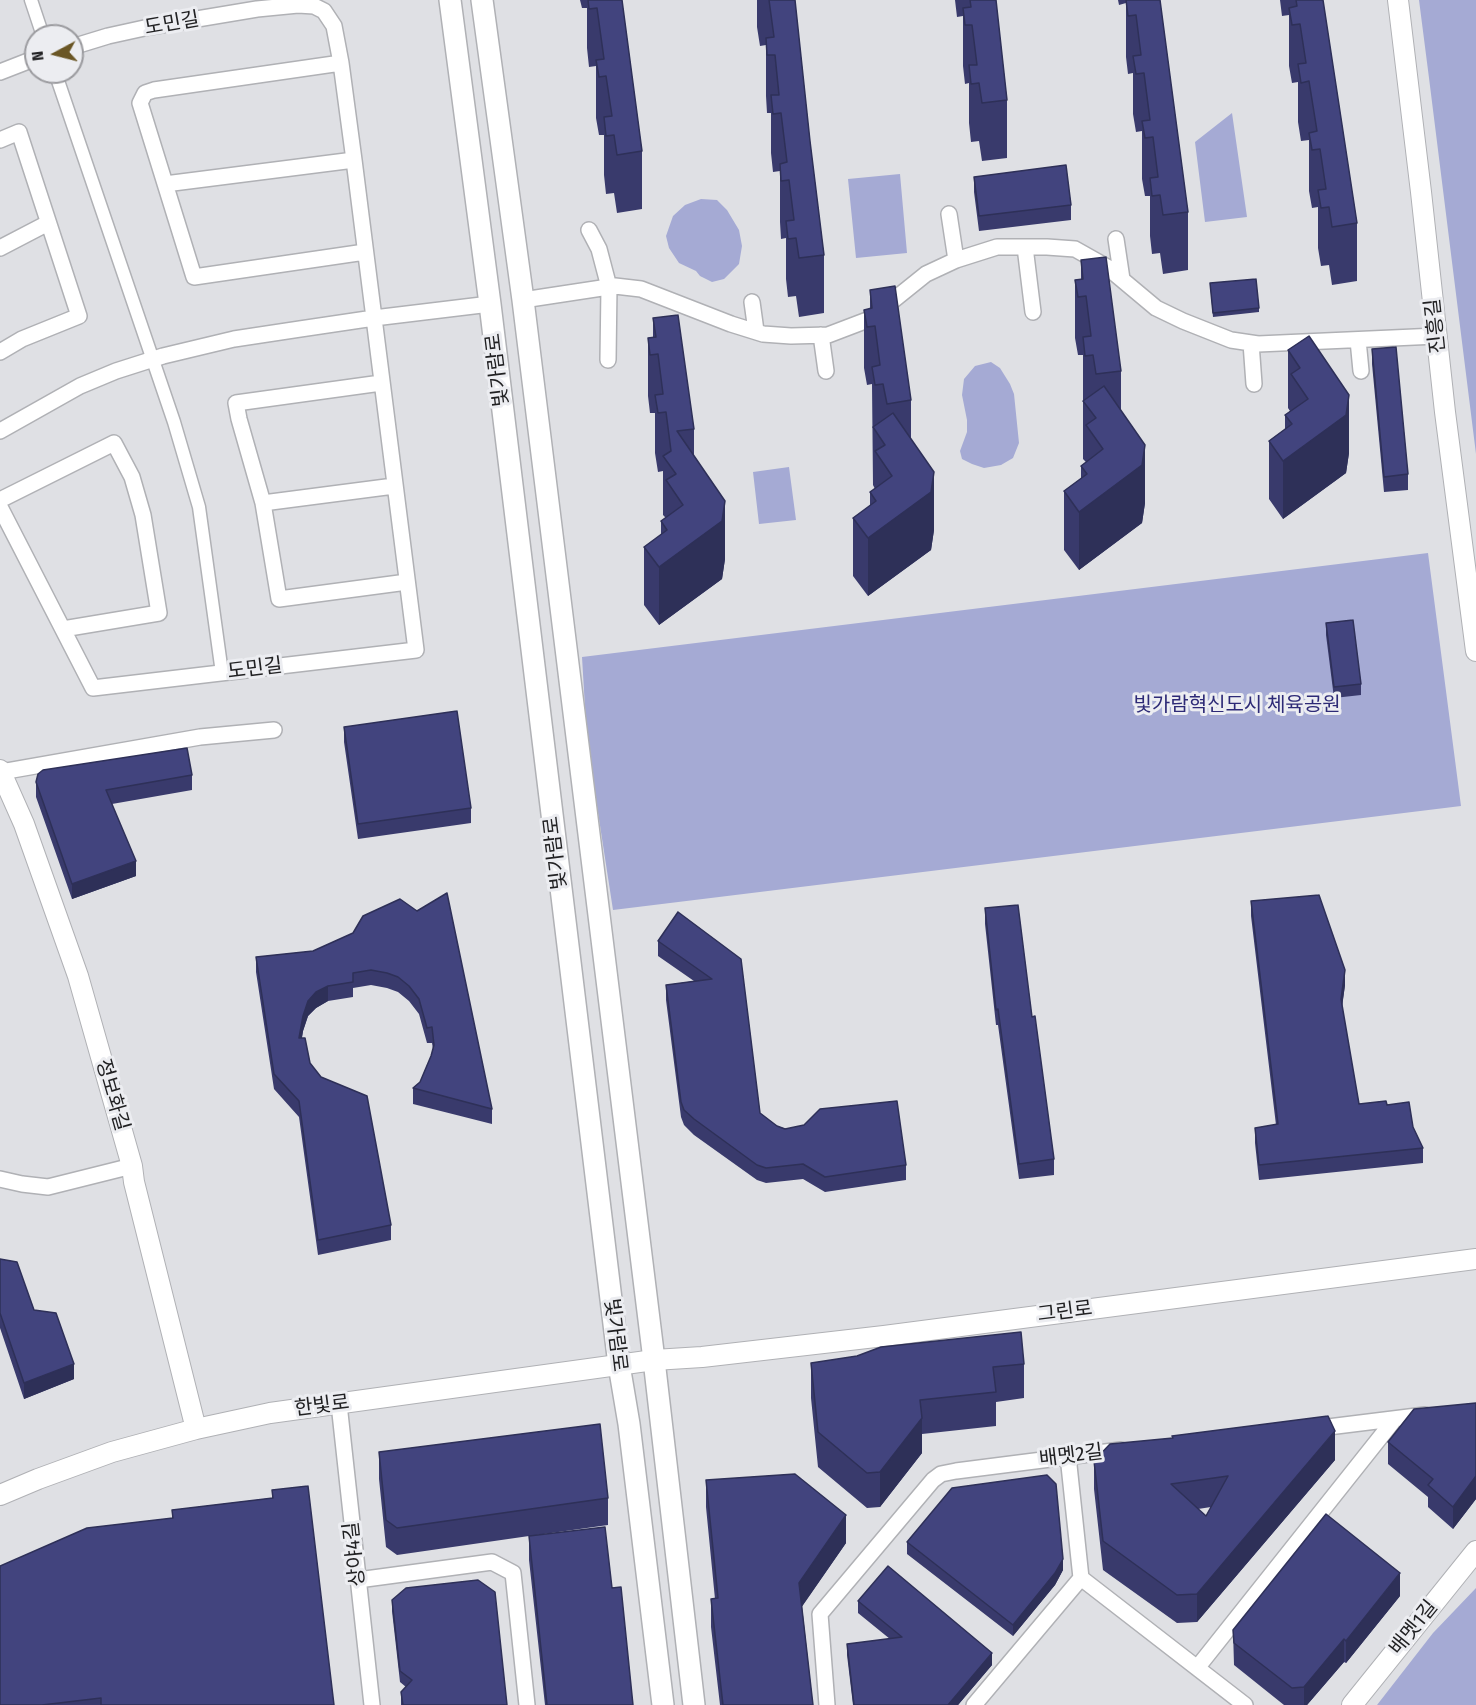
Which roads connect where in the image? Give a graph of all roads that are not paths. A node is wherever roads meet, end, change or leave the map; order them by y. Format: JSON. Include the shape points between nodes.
{"nodes":[{"id":1,"x":31,"y":0,"type":"edge"},
{"id":2,"x":450,"y":0,"type":"edge"},
{"id":3,"x":482,"y":0,"type":"edge"},
{"id":4,"x":1398,"y":0,"type":"edge"},
{"id":5,"x":39,"y":24,"type":"edge"},
{"id":6,"x":84,"y":43,"type":"edge"},
{"id":7,"x":24,"y":63,"type":"edge"},
{"id":8,"x":341,"y":63,"type":"junction"},
{"id":9,"x":0,"y":72,"type":"edge"},
{"id":10,"x":59,"y":84,"type":"edge"},
{"id":11,"x":0,"y":140,"type":"edge"},
{"id":12,"x":354,"y":160,"type":"junction"},
{"id":13,"x":165,"y":184,"type":"junction"},
{"id":14,"x":949,"y":214,"type":"dead end"},
{"id":15,"x":48,"y":223,"type":"junction"},
{"id":16,"x":589,"y":230,"type":"dead end"},
{"id":17,"x":1116,"y":239,"type":"dead end"},
{"id":18,"x":1025,"y":247,"type":"junction"},
{"id":19,"x":0,"y":248,"type":"edge"},
{"id":20,"x":365,"y":252,"type":"junction"},
{"id":21,"x":956,"y":260,"type":"junction"},
{"id":22,"x":1122,"y":279,"type":"junction"},
{"id":23,"x":609,"y":287,"type":"junction"},
{"id":24,"x":523,"y":300,"type":"junction"},
{"id":25,"x":752,"y":302,"type":"dead end"},
{"id":26,"x":489,"y":304,"type":"junction"},
{"id":27,"x":1033,"y":312,"type":"dead end"},
{"id":28,"x":374,"y":318,"type":"junction"},
{"id":29,"x":756,"y":332,"type":"junction"},
{"id":30,"x":821,"y":335,"type":"junction"},
{"id":31,"x":1437,"y":336,"type":"junction"},
{"id":32,"x":1358,"y":340,"type":"junction"},
{"id":33,"x":1251,"y":343,"type":"junction"},
{"id":34,"x":0,"y":352,"type":"edge"},
{"id":35,"x":152,"y":359,"type":"junction"},
{"id":36,"x":608,"y":360,"type":"dead end"},
{"id":37,"x":826,"y":371,"type":"dead end"},
{"id":38,"x":1361,"y":371,"type":"dead end"},
{"id":39,"x":381,"y":383,"type":"junction"},
{"id":40,"x":1254,"y":384,"type":"dead end"},
{"id":41,"x":0,"y":430,"type":"edge"},
{"id":42,"x":394,"y":486,"type":"junction"},
{"id":43,"x":0,"y":500,"type":"edge"},
{"id":44,"x":263,"y":503,"type":"junction"},
{"id":45,"x":0,"y":507,"type":"edge"},
{"id":46,"x":406,"y":582,"type":"junction"},
{"id":47,"x":63,"y":629,"type":"junction"},
{"id":48,"x":1476,"y":651,"type":"edge"},
{"id":49,"x":222,"y":673,"type":"junction"},
{"id":50,"x":274,"y":730,"type":"dead end"},
{"id":51,"x":0,"y":771,"type":"edge"},
{"id":52,"x":132,"y":1166,"type":"junction"},
{"id":53,"x":0,"y":1179,"type":"edge"},
{"id":54,"x":1476,"y":1259,"type":"edge"},
{"id":55,"x":654,"y":1360,"type":"junction"},
{"id":56,"x":619,"y":1365,"type":"junction"},
{"id":57,"x":339,"y":1404,"type":"junction"},
{"id":58,"x":1441,"y":1413,"type":"edge"},
{"id":59,"x":1394,"y":1420,"type":"junction"},
{"id":60,"x":196,"y":1429,"type":"junction"},
{"id":61,"x":1296,"y":1430,"type":"edge"},
{"id":62,"x":1137,"y":1449,"type":"edge"},
{"id":63,"x":1068,"y":1456,"type":"junction"},
{"id":64,"x":0,"y":1495,"type":"edge"},
{"id":65,"x":1476,"y":1551,"type":"edge"},
{"id":66,"x":1081,"y":1578,"type":"junction"},
{"id":67,"x":358,"y":1580,"type":"junction"},
{"id":68,"x":1197,"y":1668,"type":"junction"},
{"id":69,"x":372,"y":1705,"type":"edge"},
{"id":70,"x":527,"y":1705,"type":"edge"},
{"id":71,"x":663,"y":1705,"type":"edge"},
{"id":72,"x":694,"y":1705,"type":"edge"},
{"id":73,"x":827,"y":1705,"type":"edge"},
{"id":74,"x":974,"y":1705,"type":"edge"},
{"id":75,"x":1245,"y":1705,"type":"edge"},
{"id":76,"x":1352,"y":1705,"type":"edge"}],
"edges":[{"from":1,"to":5,"type":"street"},
{"from":2,"to":26,"type":"main road","name":"빛가람로"},
{"from":3,"to":24,"type":"main road","name":"빛가람로"},
{"from":4,"to":31,"type":"street","name":"진흥길"},
{"from":6,"to":8,"type":"street","name":"도민길","via":[[149,27],[298,4],[324,11],[334,26]]},
{"from":7,"to":9,"type":"street"},
{"from":8,"to":12,"type":"street","name":"도민길"},
{"from":8,"to":13,"type":"street","via":[[145,93],[140,103]]},
{"from":10,"to":35,"type":"street"},
{"from":11,"to":15,"type":"street","via":[[19,132]]},
{"from":12,"to":13,"type":"street"},
{"from":12,"to":20,"type":"street","name":"도민길"},
{"from":13,"to":20,"type":"street","via":[[194,277]]},
{"from":14,"to":21,"type":"street"},
{"from":15,"to":19,"type":"street"},
{"from":15,"to":34,"type":"street","via":[[80,316]]},
{"from":16,"to":23,"type":"street","via":[[599,249]]},
{"from":17,"to":22,"type":"street"},
{"from":18,"to":21,"type":"street","via":[[997,247]]},
{"from":18,"to":22,"type":"street","via":[[1075,249]]},
{"from":18,"to":27,"type":"street"},
{"from":20,"to":28,"type":"street","name":"도민길"},
{"from":21,"to":30,"type":"street","via":[[926,274],[870,319]]},
{"from":22,"to":33,"type":"street","via":[[1156,308],[1231,340]]},
{"from":23,"to":24,"type":"street"},
{"from":23,"to":29,"type":"street","via":[[641,289]]},
{"from":23,"to":36,"type":"street"},
{"from":24,"to":55,"type":"main road","name":"빛가람로"},
{"from":25,"to":29,"type":"street"},
{"from":26,"to":28,"type":"street"},
{"from":26,"to":56,"type":"main road","name":"빛가람로"},
{"from":28,"to":35,"type":"street","via":[[234,339]]},
{"from":28,"to":39,"type":"street","name":"도민길"},
{"from":29,"to":30,"type":"street"},
{"from":30,"to":37,"type":"street"},
{"from":31,"to":32,"type":"street"},
{"from":31,"to":48,"type":"street","name":"진흥길"},
{"from":32,"to":33,"type":"street"},
{"from":32,"to":38,"type":"street"},
{"from":33,"to":40,"type":"street"},
{"from":35,"to":41,"type":"street","via":[[80,386]]},
{"from":35,"to":49,"type":"street","via":[[199,507]]},
{"from":39,"to":42,"type":"street","name":"도민길"},
{"from":39,"to":44,"type":"street","via":[[236,403]]},
{"from":42,"to":44,"type":"street"},
{"from":42,"to":46,"type":"street","name":"도민길"},
{"from":43,"to":47,"type":"street","via":[[114,443],[132,477],[143,515],[159,613]]},
{"from":44,"to":46,"type":"street","via":[[279,599]]},
{"from":45,"to":47,"type":"street","name":"도민길"},
{"from":46,"to":49,"type":"street","name":"도민길","via":[[416,650]]},
{"from":47,"to":49,"type":"street","name":"도민길","via":[[93,688]]},
{"from":50,"to":51,"type":"street","via":[[200,737]]},
{"from":51,"to":52,"type":"street","name":"정보화길","via":[[24,824],[78,976]]},
{"from":52,"to":53,"type":"street","via":[[48,1187]]},
{"from":52,"to":60,"type":"street","name":"정보화길"},
{"from":54,"to":55,"type":"street","name":"그린로","via":[[896,1334]]},
{"from":55,"to":56,"type":"street","name":"한빛로"},
{"from":55,"to":72,"type":"main road","name":"빛가람로"},
{"from":56,"to":57,"type":"street","name":"한빛로"},
{"from":56,"to":71,"type":"main road","name":"빛가람로"},
{"from":57,"to":60,"type":"street","name":"한빛로","via":[[270,1413]]},
{"from":57,"to":67,"type":"street","name":"상야4길"},
{"from":58,"to":59,"type":"street"},
{"from":59,"to":61,"type":"street"},
{"from":59,"to":68,"type":"street"},
{"from":60,"to":64,"type":"street","name":"한빛로","via":[[112,1452]]},
{"from":62,"to":63,"type":"street","name":"배멧2길"},
{"from":63,"to":66,"type":"street"},
{"from":63,"to":73,"type":"street","name":"배멧2길","via":[[956,1471],[933,1480],[819,1614]]},
{"from":65,"to":76,"type":"street","name":"배멧1길"},
{"from":66,"to":68,"type":"street"},
{"from":66,"to":74,"type":"street"},
{"from":67,"to":69,"type":"street","name":"상야4길"},
{"from":67,"to":70,"type":"street","via":[[492,1562],[513,1573]]},
{"from":68,"to":75,"type":"street"}]}
